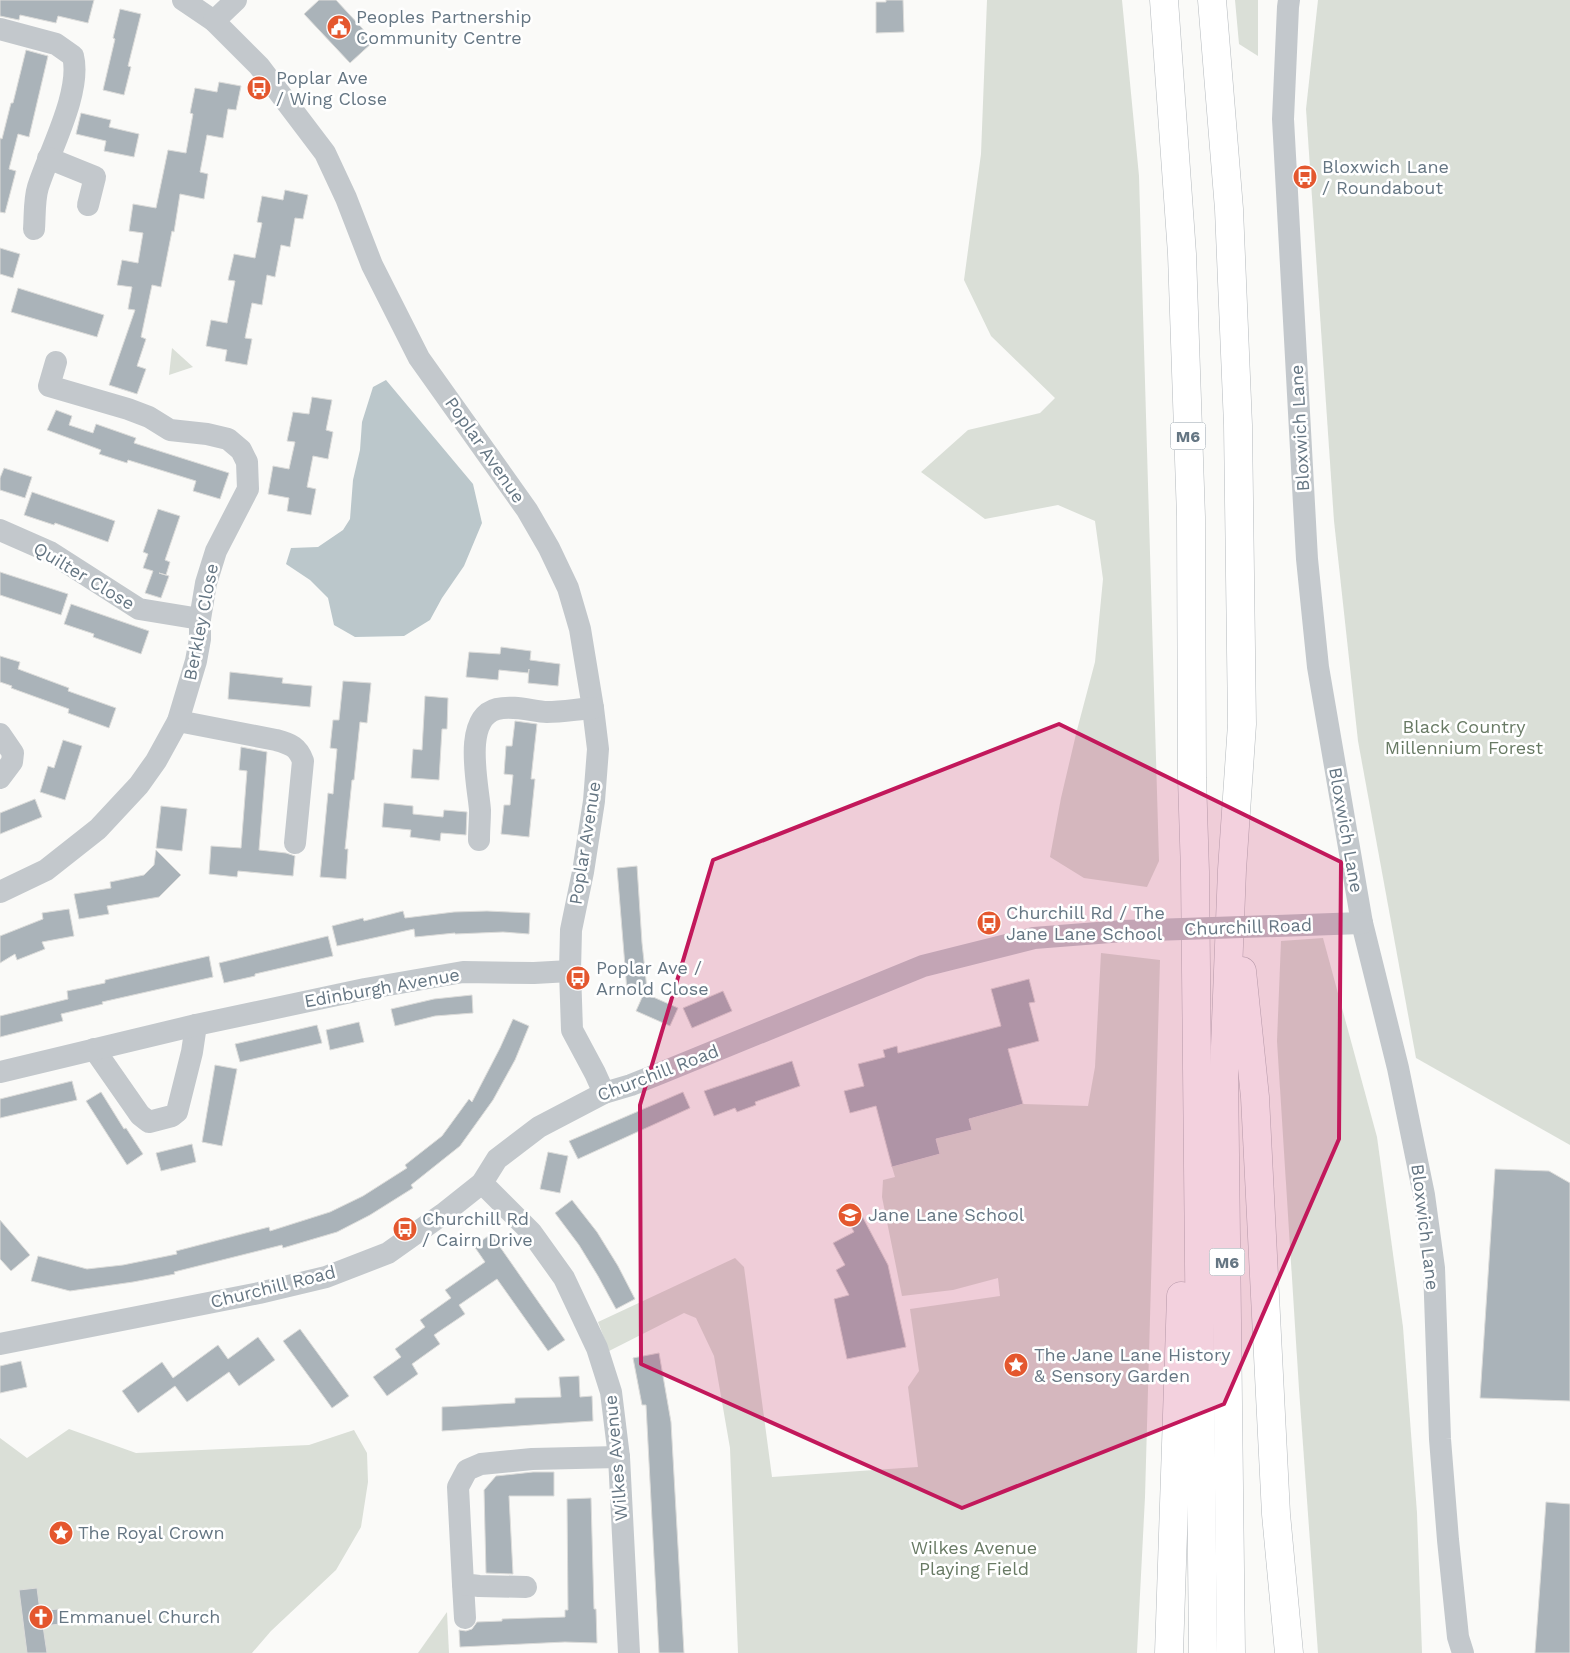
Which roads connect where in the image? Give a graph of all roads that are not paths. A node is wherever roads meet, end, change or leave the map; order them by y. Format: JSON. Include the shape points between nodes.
{"nodes":[{"id":1,"x":183,"y":0,"type":"edge"},
{"id":2,"x":236,"y":0,"type":"edge"},
{"id":3,"x":1164,"y":0,"type":"edge"},
{"id":4,"x":1212,"y":0,"type":"edge"},
{"id":5,"x":1289,"y":0,"type":"edge"},
{"id":6,"x":214,"y":21,"type":"junction"},
{"id":7,"x":0,"y":29,"type":"edge"},
{"id":8,"x":48,"y":158,"type":"junction"},
{"id":9,"x":88,"y":205,"type":"dead end"},
{"id":10,"x":34,"y":229,"type":"dead end"},
{"id":11,"x":56,"y":362,"type":"dead end"},
{"id":12,"x":0,"y":530,"type":"edge"},
{"id":13,"x":200,"y":618,"type":"junction"},
{"id":14,"x":593,"y":708,"type":"junction"},
{"id":15,"x":178,"y":721,"type":"junction"},
{"id":16,"x":0,"y":734,"type":"edge"},
{"id":17,"x":0,"y":778,"type":"edge"},
{"id":18,"x":479,"y":840,"type":"dead end"},
{"id":19,"x":295,"y":843,"type":"dead end"},
{"id":20,"x":1232,"y":870,"type":"junction"},
{"id":21,"x":1195,"y":872,"type":"junction"},
{"id":22,"x":0,"y":892,"type":"edge"},
{"id":23,"x":1362,"y":923,"type":"junction"},
{"id":24,"x":570,"y":971,"type":"junction"},
{"id":25,"x":196,"y":1025,"type":"junction"},
{"id":26,"x":94,"y":1049,"type":"junction"},
{"id":27,"x":0,"y":1072,"type":"edge"},
{"id":28,"x":604,"y":1093,"type":"junction"},
{"id":29,"x":482,"y":1183,"type":"junction"},
{"id":30,"x":0,"y":1344,"type":"edge"},
{"id":31,"x":619,"y":1457,"type":"junction"},
{"id":32,"x":463,"y":1584,"type":"junction"},
{"id":33,"x":526,"y":1587,"type":"dead end"},
{"id":34,"x":465,"y":1618,"type":"dead end"},
{"id":35,"x":629,"y":1653,"type":"edge"},
{"id":36,"x":1169,"y":1653,"type":"edge"},
{"id":37,"x":1202,"y":1653,"type":"edge"},
{"id":38,"x":1231,"y":1653,"type":"edge"},
{"id":39,"x":1288,"y":1653,"type":"edge"},
{"id":40,"x":1463,"y":1653,"type":"edge"}],
"edges":[{"from":1,"to":6,"type":"street","name":"Poplar Avenue"},
{"from":2,"to":6,"type":"street"},
{"from":3,"to":21,"type":"highway","number":"M6","via":[[1182,254],[1191,517]]},
{"from":4,"to":20,"type":"highway","number":"M6","via":[[1229,209],[1238,425],[1242,724]]},
{"from":5,"to":23,"type":"street","name":"Bloxwich Lane","via":[[1283,119],[1307,559],[1318,667]]},
{"from":6,"to":14,"type":"street","name":"Poplar Avenue","via":[[259,66],[325,153],[372,265],[419,358],[527,510],[549,548],[568,588],[580,629]]},
{"from":7,"to":8,"type":"street","via":[[56,44],[73,56],[74,79],[65,118]]},
{"from":8,"to":9,"type":"street","via":[[94,177]]},
{"from":8,"to":10,"type":"street","via":[[37,190]]},
{"from":11,"to":13,"type":"street","name":"Berkley Close","via":[[49,386],[128,409],[170,430],[228,439],[242,450],[248,462],[248,489],[216,551]]},
{"from":12,"to":13,"type":"street","name":"Quilter Close","via":[[50,552],[140,609]]},
{"from":13,"to":15,"type":"street","name":"Berkley Close","via":[[196,661]]},
{"from":14,"to":18,"type":"street","via":[[549,712],[505,708],[488,713],[480,720],[474,767],[480,810]]},
{"from":14,"to":24,"type":"street","name":"Poplar Avenue","via":[[598,749],[594,801],[571,930]]},
{"from":15,"to":19,"type":"street","via":[[291,744],[300,752],[303,761]]},
{"from":15,"to":22,"type":"street","name":"Berkley Close","via":[[139,785],[98,829],[46,870]]},
{"from":16,"to":17,"type":"street","via":[[13,753],[12,762]]},
{"from":20,"to":38,"type":"highway","number":"M6","via":[[1224,1072]]},
{"from":20,"to":39,"type":"highway","via":[[1255,1097],[1276,1514]]},
{"from":21,"to":36,"type":"highway"},
{"from":21,"to":37,"type":"highway","number":"M6"},
{"from":23,"to":28,"type":"street","name":"Churchill Road","bridge":true,"via":[[1123,930],[1034,938],[923,966],[631,1085]]},
{"from":23,"to":40,"type":"street","name":"Bloxwich Lane","via":[[1398,1068],[1424,1195],[1434,1268],[1440,1439],[1448,1540],[1458,1637]]},
{"from":24,"to":25,"type":"street","name":"Edinburgh Avenue","via":[[463,972]]},
{"from":24,"to":28,"type":"street","name":"Poplar Avenue","via":[[572,1030]]},
{"from":25,"to":26,"type":"street","name":"Edinburgh Avenue"},
{"from":25,"to":26,"type":"street","via":[[177,1112],[149,1122],[140,1115]]},
{"from":26,"to":27,"type":"street","name":"Edinburgh Avenue"},
{"from":28,"to":29,"type":"street","name":"Churchill Road","via":[[539,1127],[497,1159]]},
{"from":29,"to":30,"type":"street","name":"Churchill Road","via":[[388,1253],[326,1278]]},
{"from":29,"to":31,"type":"street","name":"Wilkes Avenue","via":[[531,1232],[564,1278],[597,1348],[611,1392]]},
{"from":31,"to":32,"type":"street","via":[[481,1464],[467,1470],[458,1487]]},
{"from":31,"to":35,"type":"street","name":"Wilkes Avenue"},
{"from":32,"to":33,"type":"street"},
{"from":32,"to":34,"type":"street"}]}
